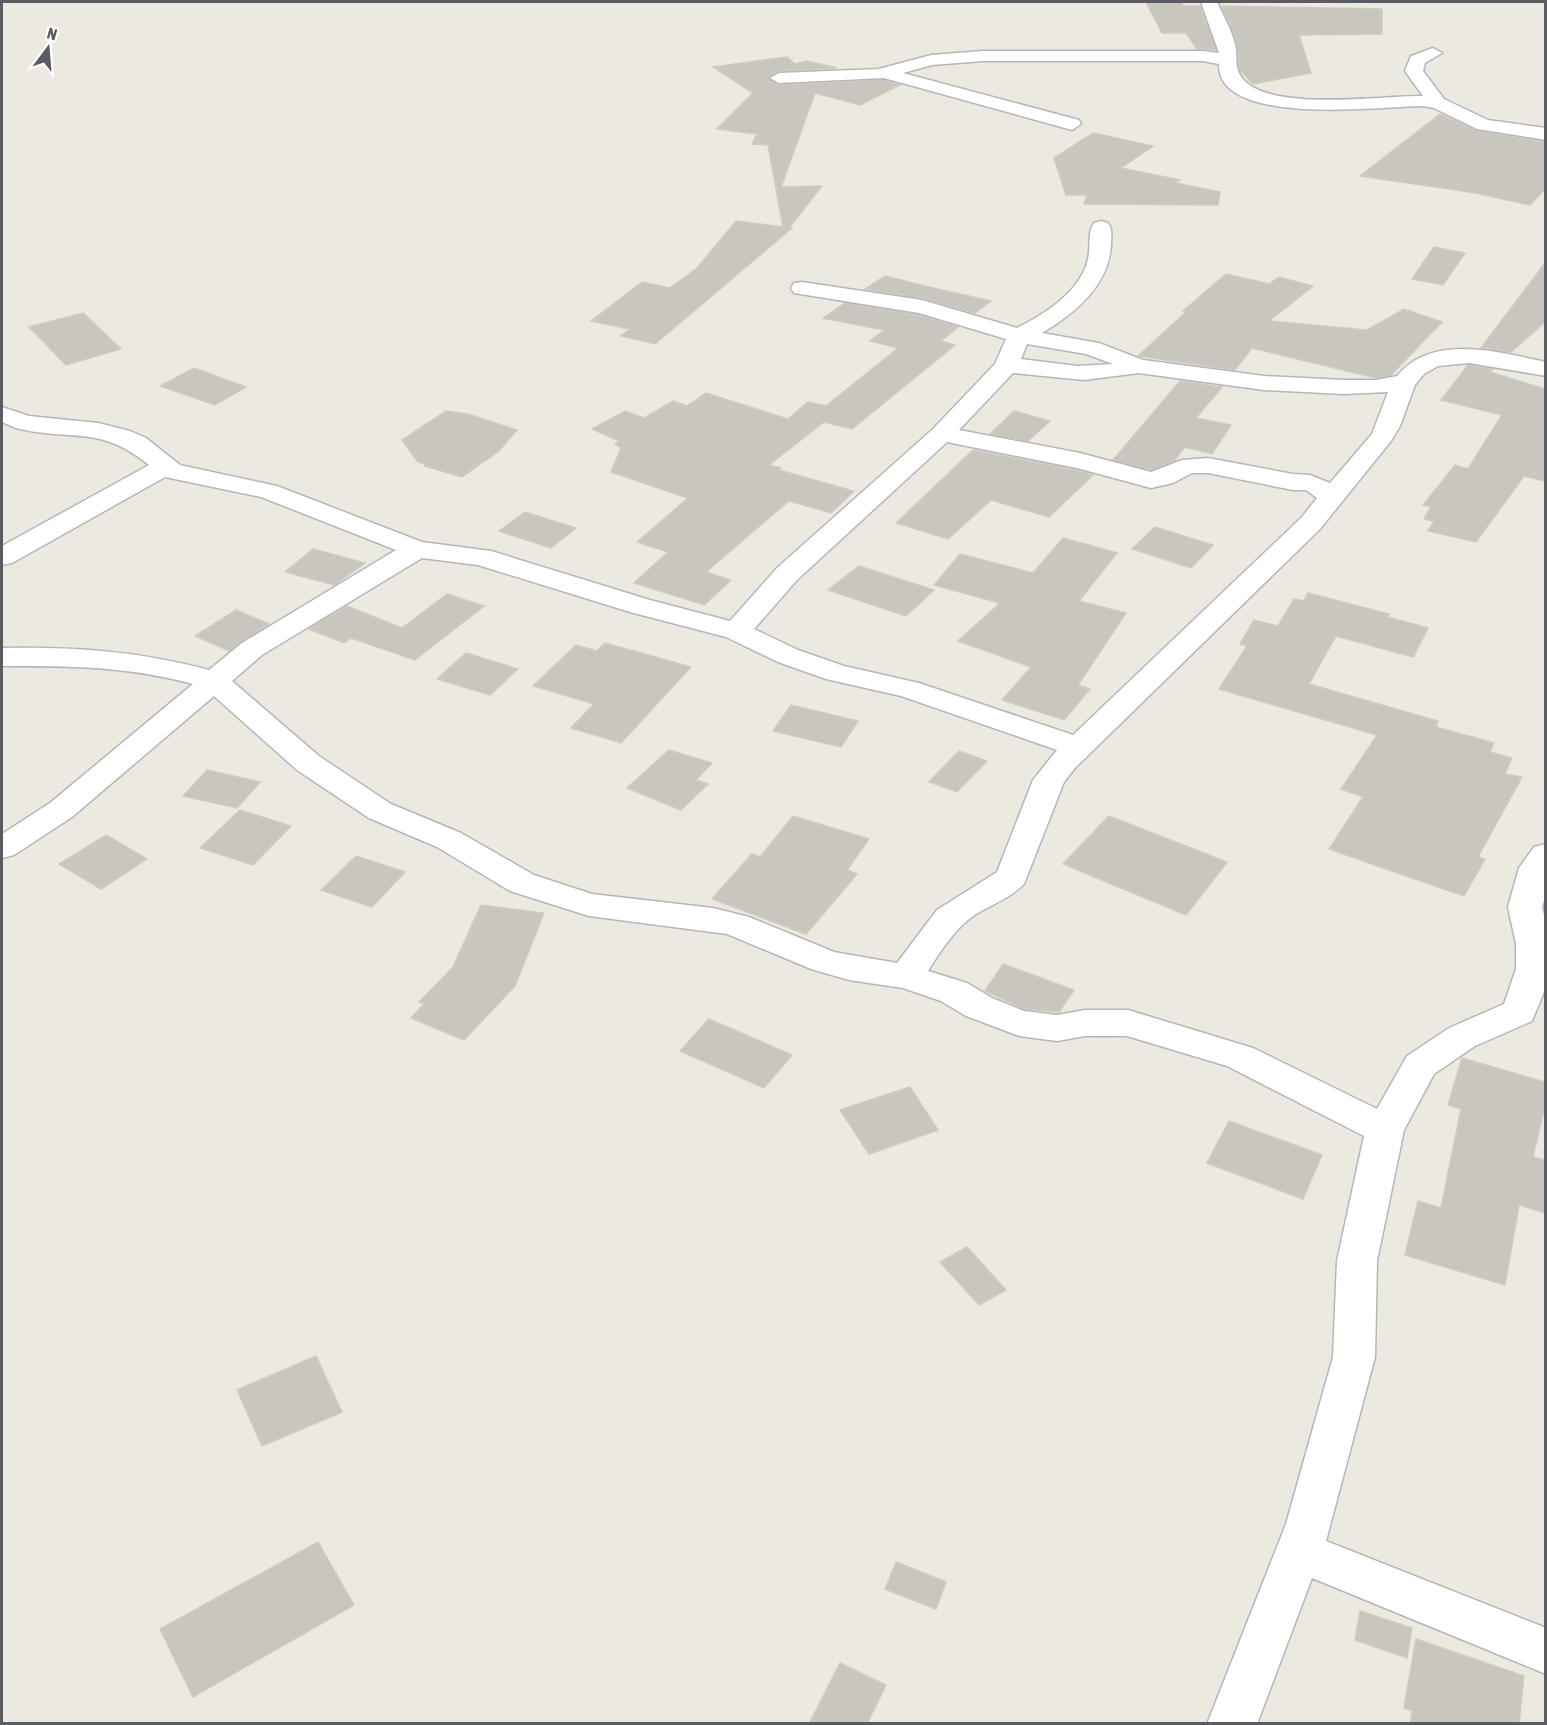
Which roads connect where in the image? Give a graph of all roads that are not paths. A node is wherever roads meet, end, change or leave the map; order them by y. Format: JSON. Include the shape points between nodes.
{"nodes":[{"id":1,"x":1209,"y":2,"type":"edge"},
{"id":2,"x":1432,"y":52,"type":"dead end"},
{"id":3,"x":1229,"y":60,"type":"junction"},
{"id":4,"x":884,"y":73,"type":"junction"},
{"id":5,"x":779,"y":78,"type":"dead end"},
{"id":6,"x":1438,"y":103,"type":"junction"},
{"id":7,"x":1072,"y":124,"type":"dead end"},
{"id":8,"x":1545,"y":134,"type":"edge"},
{"id":9,"x":1101,"y":227,"type":"dead end"},
{"id":10,"x":802,"y":288,"type":"dead end"},
{"id":11,"x":1019,"y":336,"type":"junction"},
{"id":12,"x":1138,"y":366,"type":"junction"},
{"id":13,"x":1006,"y":367,"type":"junction"},
{"id":14,"x":1545,"y":369,"type":"edge"},
{"id":15,"x":1405,"y":381,"type":"junction"},
{"id":16,"x":14,"y":418,"type":"edge"},
{"id":17,"x":942,"y":434,"type":"junction"},
{"id":18,"x":2,"y":438,"type":"edge"},
{"id":19,"x":165,"y":467,"type":"junction"},
{"id":20,"x":1330,"y":496,"type":"junction"},
{"id":21,"x":417,"y":549,"type":"junction"},
{"id":22,"x":2,"y":557,"type":"edge"},
{"id":23,"x":736,"y":631,"type":"junction"},
{"id":24,"x":2,"y":657,"type":"edge"},
{"id":25,"x":213,"y":680,"type":"junction"},
{"id":26,"x":1077,"y":747,"type":"junction"},
{"id":27,"x":2,"y":848,"type":"edge"},
{"id":28,"x":1545,"y":854,"type":"edge"},
{"id":29,"x":906,"y":976,"type":"junction"},
{"id":30,"x":1385,"y":1130,"type":"junction"},
{"id":31,"x":1298,"y":1551,"type":"junction"},
{"id":32,"x":1545,"y":1651,"type":"edge"},
{"id":33,"x":1232,"y":1724,"type":"edge"}],
"edges":[{"from":1,"to":3,"type":"street"},
{"from":2,"to":6,"type":"street","via":[[1418,60],[1414,71]]},
{"from":3,"to":4,"type":"street","via":[[1203,56],[983,56],[931,60]]},
{"from":3,"to":6,"type":"street","via":[[1227,67],[1238,85],[1278,100],[1324,106],[1392,100]]},
{"from":4,"to":5,"type":"street"},
{"from":4,"to":7,"type":"street"},
{"from":6,"to":8,"type":"street","via":[[1484,125]]},
{"from":9,"to":11,"type":"street","via":[[1094,272],[1081,290],[1041,326]]},
{"from":10,"to":11,"type":"street","via":[[922,307]]},
{"from":11,"to":12,"type":"street","via":[[1090,348]]},
{"from":11,"to":13,"type":"street"},
{"from":12,"to":13,"type":"street","via":[[1097,373],[1020,364]]},
{"from":12,"to":15,"type":"street","via":[[1264,383],[1376,387]]},
{"from":13,"to":17,"type":"street"},
{"from":14,"to":15,"type":"street","via":[[1491,359],[1438,356]]},
{"from":15,"to":20,"type":"street","via":[[1393,419],[1379,442]]},
{"from":16,"to":18,"type":"street"},
{"from":16,"to":19,"type":"street","via":[[121,436],[138,443]]},
{"from":17,"to":20,"type":"street","via":[[1080,461],[1151,480],[1164,478],[1182,467],[1218,466],[1311,482]]},
{"from":17,"to":23,"type":"street","via":[[787,574]]},
{"from":19,"to":21,"type":"street","via":[[268,491]]},
{"from":19,"to":22,"type":"street"},
{"from":20,"to":26,"type":"street","via":[[1311,523]]},
{"from":21,"to":23,"type":"street","via":[[481,557]]},
{"from":21,"to":25,"type":"street","via":[[252,649]]},
{"from":23,"to":26,"type":"street","via":[[836,673],[909,689]]},
{"from":24,"to":25,"type":"street","via":[[105,658]]},
{"from":25,"to":27,"type":"street","via":[[61,810]]},
{"from":25,"to":29,"type":"street","via":[[308,763],[371,805],[449,840],[522,883],[590,905],[681,914],[737,925],[823,961]]},
{"from":26,"to":29,"type":"street","via":[[1049,780],[1012,876],[1004,885],[939,925]]},
{"from":28,"to":30,"type":"street","via":[[1536,868],[1525,907],[1534,969],[1519,1012],[1462,1037],[1420,1065]]},
{"from":29,"to":30,"type":"street","via":[[954,992],[1019,1023],[1057,1028],[1085,1023],[1128,1023],[1240,1057]]},
{"from":30,"to":31,"type":"street","via":[[1357,1261],[1354,1357],[1309,1524]]},
{"from":31,"to":32,"type":"street"},
{"from":31,"to":33,"type":"street"}]}
